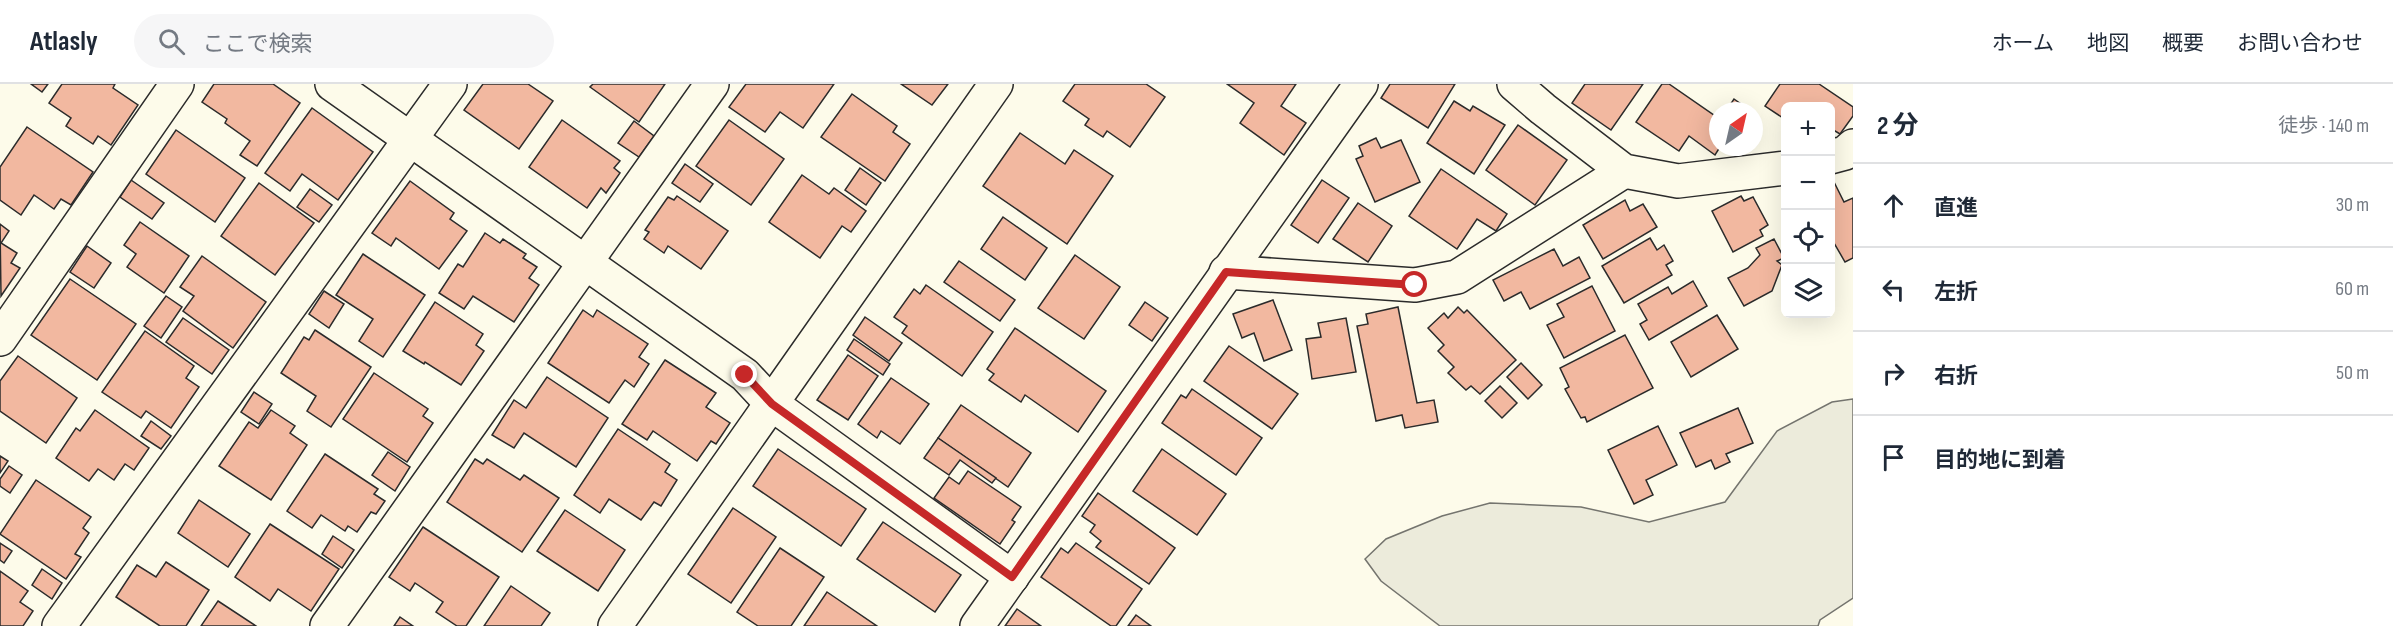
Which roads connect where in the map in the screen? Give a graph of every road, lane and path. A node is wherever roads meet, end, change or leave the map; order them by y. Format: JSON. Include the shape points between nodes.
{"nodes":[{"id":1,"x":177,"y":84,"type":"edge"},
{"id":2,"x":332,"y":84,"type":"edge"},
{"id":3,"x":450,"y":84,"type":"edge"},
{"id":4,"x":712,"y":84,"type":"edge"},
{"id":5,"x":996,"y":84,"type":"edge"},
{"id":6,"x":1360,"y":84,"type":"edge"},
{"id":7,"x":1514,"y":84,"type":"edge"},
{"id":8,"x":410,"y":140,"type":"junction"},
{"id":9,"x":1853,"y":146,"type":"edge"},
{"id":10,"x":1834,"y":156,"type":"edge"},
{"id":11,"x":1781,"y":168,"type":"edge"},
{"id":12,"x":1624,"y":171,"type":"junction"},
{"id":13,"x":586,"y":263,"type":"junction"},
{"id":14,"x":1226,"y":272,"type":"junction"},
{"id":15,"x":0,"y":339,"type":"edge"},
{"id":16,"x":772,"y":404,"type":"junction"},
{"id":17,"x":1012,"y":577,"type":"junction"},
{"id":18,"x":59,"y":626,"type":"edge"},
{"id":19,"x":327,"y":626,"type":"edge"},
{"id":20,"x":615,"y":626,"type":"edge"},
{"id":21,"x":977,"y":626,"type":"edge"}],
"edges":[{"from":1,"to":15,"type":"street"},
{"from":2,"to":8,"type":"street"},
{"from":3,"to":8,"type":"street"},
{"from":4,"to":13,"type":"street"},
{"from":5,"to":16,"type":"street"},
{"from":6,"to":14,"type":"street"},
{"from":7,"to":12,"type":"street"},
{"from":8,"to":13,"type":"street"},
{"from":8,"to":18,"type":"street"},
{"from":9,"to":10,"type":"street"},
{"from":11,"to":12,"type":"street","via":[[1678,181]]},
{"from":12,"to":14,"type":"street","via":[[1457,277],[1415,285]]},
{"from":13,"to":16,"type":"street","via":[[745,375]]},
{"from":13,"to":19,"type":"street"},
{"from":14,"to":17,"type":"street"},
{"from":16,"to":17,"type":"street"},
{"from":16,"to":20,"type":"street"},
{"from":17,"to":21,"type":"street"}]}
